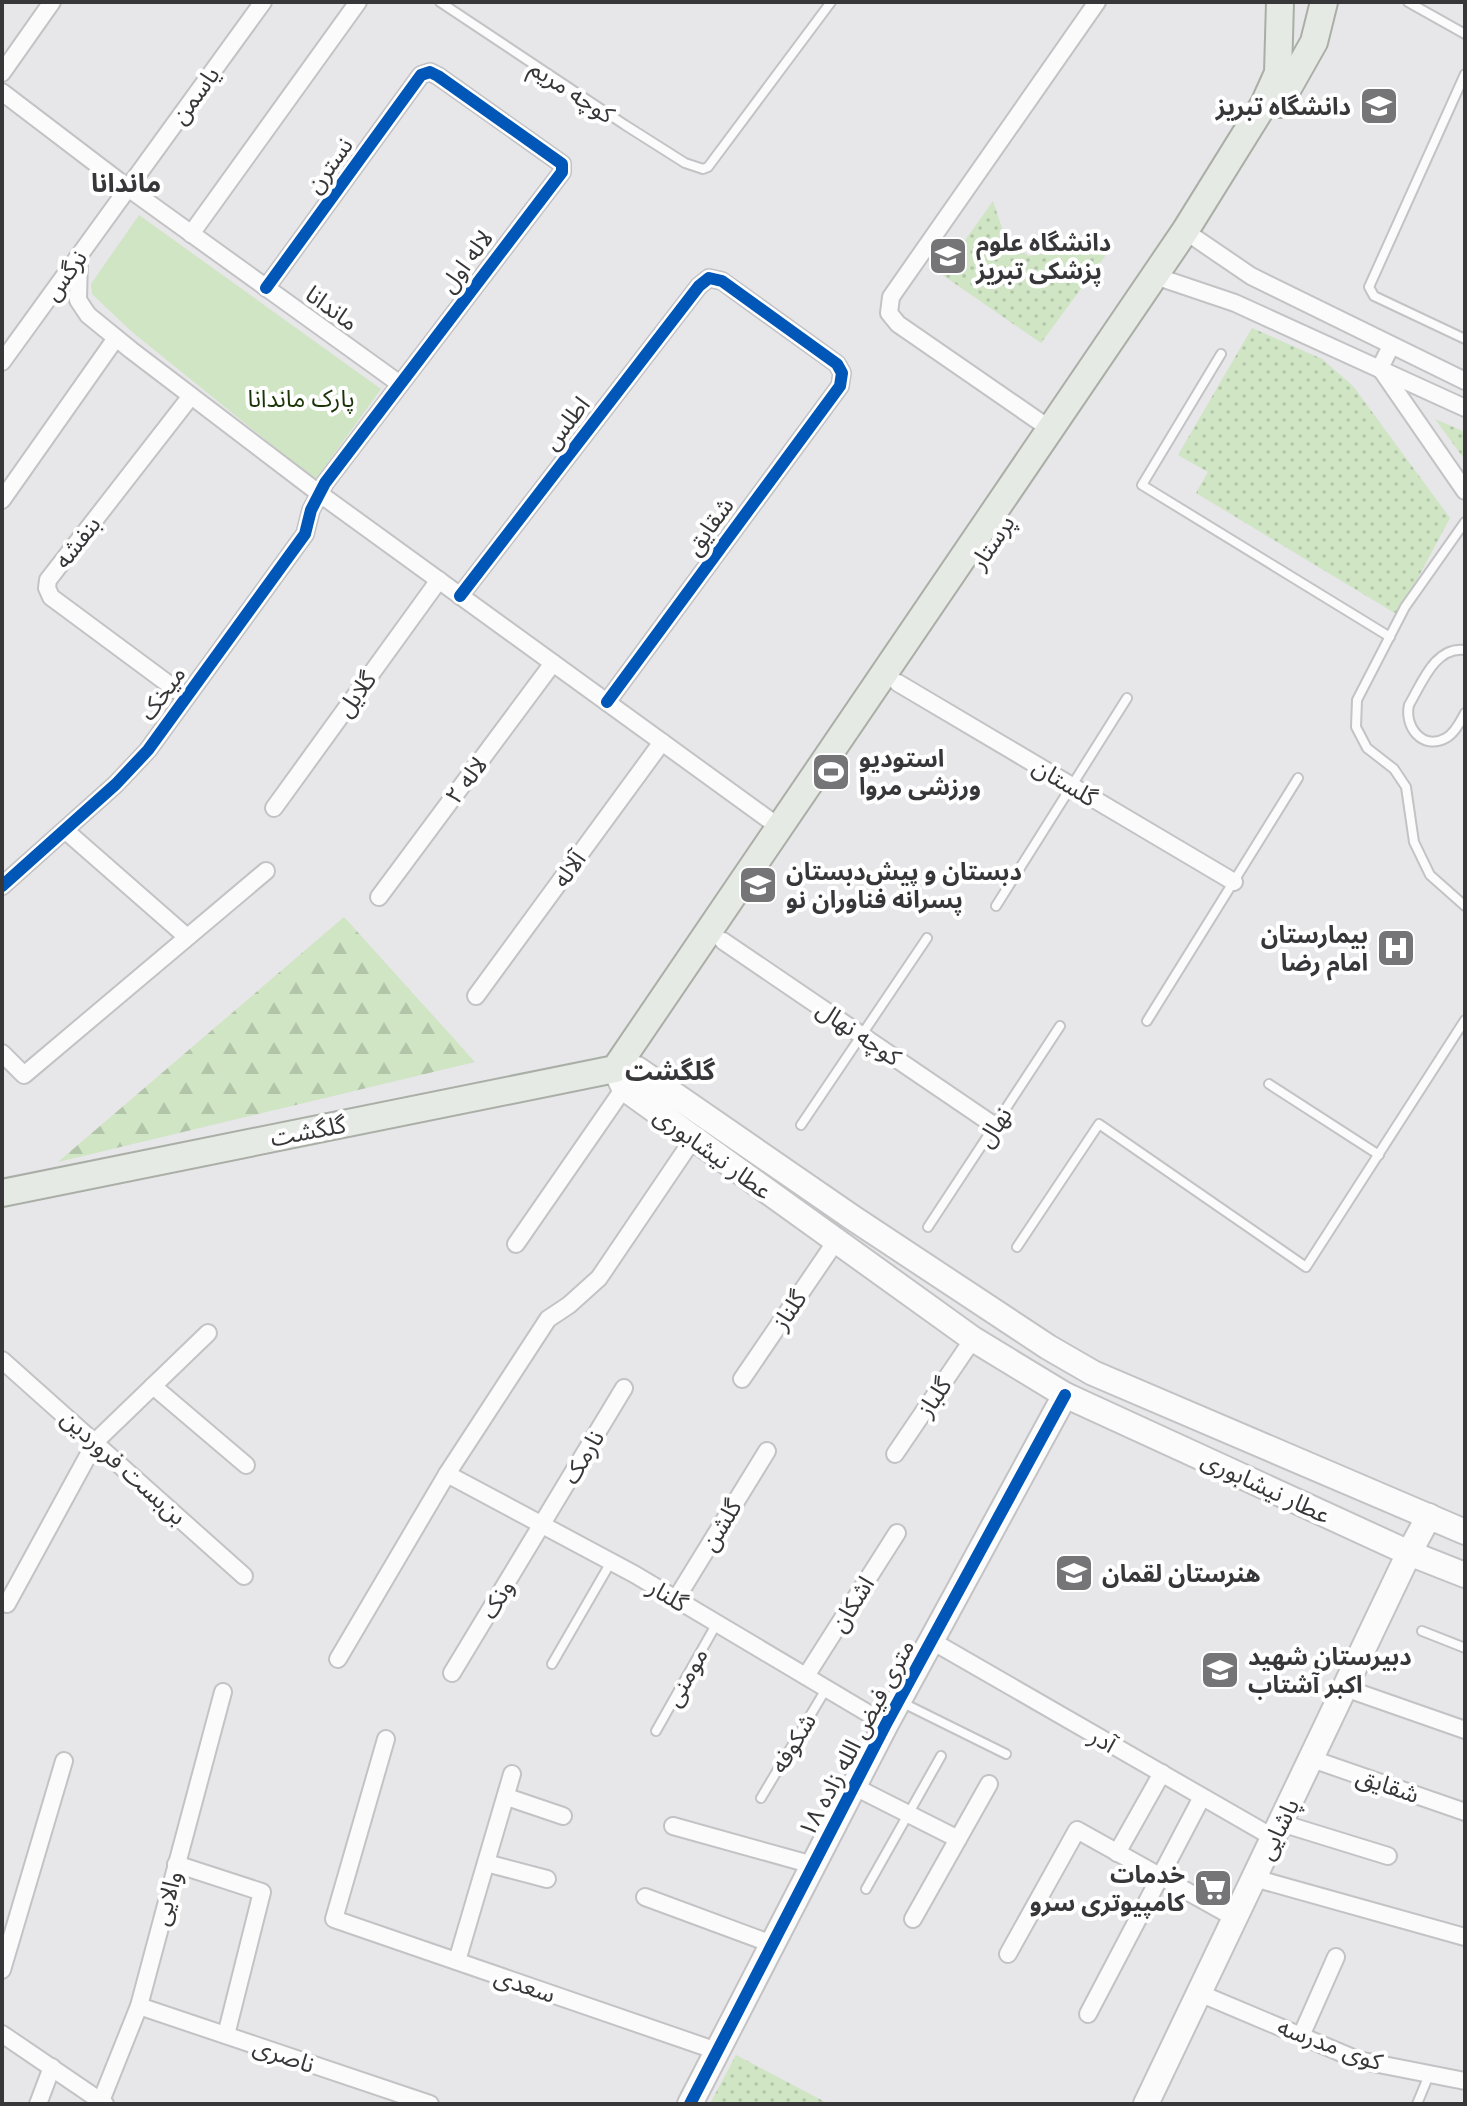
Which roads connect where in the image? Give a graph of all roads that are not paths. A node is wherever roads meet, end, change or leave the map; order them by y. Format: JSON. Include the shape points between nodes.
{"nodes":[{"id":1,"x":52,"y":2,"type":"edge"},
{"id":2,"x":263,"y":2,"type":"edge"},
{"id":3,"x":358,"y":2,"type":"edge"},
{"id":4,"x":440,"y":2,"type":"edge"},
{"id":5,"x":831,"y":2,"type":"edge"},
{"id":6,"x":1097,"y":2,"type":"edge"},
{"id":7,"x":1280,"y":2,"type":"edge"},
{"id":8,"x":1291,"y":2,"type":"edge"},
{"id":9,"x":1313,"y":2,"type":"edge"},
{"id":10,"x":1324,"y":2,"type":"edge"},
{"id":11,"x":1408,"y":2,"type":"edge"},
{"id":12,"x":1465,"y":34,"type":"edge"},
{"id":13,"x":430,"y":72,"type":"joint"},
{"id":14,"x":2,"y":73,"type":"edge"},
{"id":15,"x":1465,"y":74,"type":"edge"},
{"id":16,"x":2,"y":92,"type":"edge"},
{"id":17,"x":128,"y":188,"type":"junction"},
{"id":18,"x":191,"y":234,"type":"junction"},
{"id":19,"x":1190,"y":235,"type":"junction"},
{"id":20,"x":79,"y":256,"type":"junction"},
{"id":21,"x":1162,"y":278,"type":"junction"},
{"id":22,"x":266,"y":288,"type":"junction"},
{"id":23,"x":116,"y":338,"type":"junction"},
{"id":24,"x":1465,"y":339,"type":"edge"},
{"id":25,"x":1391,"y":346,"type":"junction"},
{"id":26,"x":1221,"y":354,"type":"dead end"},
{"id":27,"x":2,"y":362,"type":"edge"},
{"id":28,"x":1380,"y":368,"type":"junction"},
{"id":29,"x":842,"y":373,"type":"joint"},
{"id":30,"x":1465,"y":381,"type":"edge"},
{"id":31,"x":400,"y":384,"type":"junction"},
{"id":32,"x":191,"y":396,"type":"junction"},
{"id":33,"x":1465,"y":408,"type":"edge"},
{"id":34,"x":1050,"y":429,"type":"junction"},
{"id":35,"x":1465,"y":491,"type":"edge"},
{"id":36,"x":320,"y":494,"type":"junction"},
{"id":37,"x":2,"y":500,"type":"edge"},
{"id":38,"x":1465,"y":522,"type":"edge"},
{"id":39,"x":439,"y":580,"type":"junction"},
{"id":40,"x":460,"y":596,"type":"junction"},
{"id":41,"x":1390,"y":637,"type":"junction"},
{"id":42,"x":1465,"y":650,"type":"edge"},
{"id":43,"x":553,"y":663,"type":"junction"},
{"id":44,"x":898,"y":683,"type":"junction"},
{"id":45,"x":186,"y":697,"type":"junction"},
{"id":46,"x":1127,"y":698,"type":"dead end"},
{"id":47,"x":607,"y":702,"type":"junction"},
{"id":48,"x":1465,"y":713,"type":"edge"},
{"id":49,"x":662,"y":742,"type":"junction"},
{"id":50,"x":1298,"y":778,"type":"dead end"},
{"id":51,"x":1072,"y":786,"type":"junction"},
{"id":52,"x":274,"y":808,"type":"dead end"},
{"id":53,"x":779,"y":827,"type":"junction"},
{"id":54,"x":66,"y":831,"type":"junction"},
{"id":55,"x":266,"y":871,"type":"dead end"},
{"id":56,"x":1234,"y":882,"type":"junction"},
{"id":57,"x":2,"y":886,"type":"edge"},
{"id":58,"x":379,"y":897,"type":"dead end"},
{"id":59,"x":996,"y":906,"type":"dead end"},
{"id":60,"x":1465,"y":906,"type":"edge"},
{"id":61,"x":187,"y":937,"type":"junction"},
{"id":62,"x":927,"y":938,"type":"dead end"},
{"id":63,"x":723,"y":941,"type":"junction"},
{"id":64,"x":476,"y":996,"type":"dead end"},
{"id":65,"x":1465,"y":1020,"type":"edge"},
{"id":66,"x":1147,"y":1021,"type":"dead end"},
{"id":67,"x":1060,"y":1026,"type":"dead end"},
{"id":68,"x":861,"y":1035,"type":"junction"},
{"id":69,"x":2,"y":1053,"type":"edge"},
{"id":70,"x":625,"y":1075,"type":"junction"},
{"id":71,"x":1269,"y":1084,"type":"dead end"},
{"id":72,"x":801,"y":1125,"type":"dead end"},
{"id":73,"x":995,"y":1126,"type":"junction"},
{"id":74,"x":693,"y":1139,"type":"junction"},
{"id":75,"x":1379,"y":1155,"type":"junction"},
{"id":76,"x":7,"y":1186,"type":"edge"},
{"id":77,"x":928,"y":1227,"type":"dead end"},
{"id":78,"x":836,"y":1241,"type":"junction"},
{"id":79,"x":516,"y":1244,"type":"dead end"},
{"id":80,"x":1017,"y":1247,"type":"dead end"},
{"id":81,"x":208,"y":1333,"type":"dead end"},
{"id":82,"x":973,"y":1339,"type":"junction"},
{"id":83,"x":2,"y":1360,"type":"edge"},
{"id":84,"x":742,"y":1379,"type":"dead end"},
{"id":85,"x":153,"y":1386,"type":"junction"},
{"id":86,"x":624,"y":1388,"type":"dead end"},
{"id":87,"x":1065,"y":1395,"type":"junction"},
{"id":88,"x":96,"y":1441,"type":"junction"},
{"id":89,"x":767,"y":1451,"type":"dead end"},
{"id":90,"x":895,"y":1454,"type":"dead end"},
{"id":91,"x":246,"y":1465,"type":"dead end"},
{"id":92,"x":447,"y":1474,"type":"junction"},
{"id":93,"x":1429,"y":1516,"type":"junction"},
{"id":94,"x":542,"y":1525,"type":"junction"},
{"id":95,"x":1465,"y":1532,"type":"edge"},
{"id":96,"x":897,"y":1533,"type":"dead end"},
{"id":97,"x":1409,"y":1553,"type":"junction"},
{"id":98,"x":611,"y":1562,"type":"junction"},
{"id":99,"x":1465,"y":1575,"type":"edge"},
{"id":100,"x":244,"y":1576,"type":"dead end"},
{"id":101,"x":676,"y":1599,"type":"junction"},
{"id":102,"x":7,"y":1604,"type":"dead end"},
{"id":103,"x":717,"y":1623,"type":"junction"},
{"id":104,"x":1422,"y":1631,"type":"dead end"},
{"id":105,"x":932,"y":1641,"type":"junction"},
{"id":106,"x":1465,"y":1648,"type":"edge"},
{"id":107,"x":338,"y":1659,"type":"dead end"},
{"id":108,"x":552,"y":1664,"type":"dead end"},
{"id":109,"x":452,"y":1673,"type":"dead end"},
{"id":110,"x":806,"y":1676,"type":"junction"},
{"id":111,"x":826,"y":1688,"type":"junction"},
{"id":112,"x":1345,"y":1688,"type":"junction"},
{"id":113,"x":223,"y":1692,"type":"dead end"},
{"id":114,"x":899,"y":1701,"type":"junction"},
{"id":115,"x":886,"y":1724,"type":"junction"},
{"id":116,"x":1465,"y":1730,"type":"edge"},
{"id":117,"x":656,"y":1731,"type":"dead end"},
{"id":118,"x":386,"y":1739,"type":"dead end"},
{"id":119,"x":1006,"y":1754,"type":"dead end"},
{"id":120,"x":941,"y":1756,"type":"dead end"},
{"id":121,"x":1312,"y":1759,"type":"junction"},
{"id":122,"x":64,"y":1761,"type":"dead end"},
{"id":123,"x":1162,"y":1773,"type":"junction"},
{"id":124,"x":512,"y":1774,"type":"dead end"},
{"id":125,"x":989,"y":1784,"type":"dead end"},
{"id":126,"x":853,"y":1786,"type":"junction"},
{"id":127,"x":507,"y":1797,"type":"junction"},
{"id":128,"x":1202,"y":1797,"type":"junction"},
{"id":129,"x":761,"y":1798,"type":"dead end"},
{"id":130,"x":1465,"y":1812,"type":"edge"},
{"id":131,"x":910,"y":1815,"type":"junction"},
{"id":132,"x":563,"y":1816,"type":"dead end"},
{"id":133,"x":673,"y":1826,"type":"dead end"},
{"id":134,"x":1277,"y":1830,"type":"junction"},
{"id":135,"x":958,"y":1839,"type":"junction"},
{"id":136,"x":1117,"y":1853,"type":"junction"},
{"id":137,"x":1388,"y":1856,"type":"dead end"},
{"id":138,"x":486,"y":1863,"type":"junction"},
{"id":139,"x":176,"y":1864,"type":"junction"},
{"id":140,"x":813,"y":1865,"type":"junction"},
{"id":141,"x":1160,"y":1877,"type":"junction"},
{"id":142,"x":1254,"y":1878,"type":"junction"},
{"id":143,"x":547,"y":1879,"type":"dead end"},
{"id":144,"x":866,"y":1889,"type":"dead end"},
{"id":145,"x":645,"y":1897,"type":"dead end"},
{"id":146,"x":1235,"y":1918,"type":"junction"},
{"id":147,"x":913,"y":1919,"type":"dead end"},
{"id":148,"x":1465,"y":1937,"type":"edge"},
{"id":149,"x":772,"y":1944,"type":"junction"},
{"id":150,"x":1008,"y":1954,"type":"dead end"},
{"id":151,"x":1336,"y":1957,"type":"dead end"},
{"id":152,"x":457,"y":1961,"type":"junction"},
{"id":153,"x":2,"y":1970,"type":"edge"},
{"id":154,"x":1199,"y":1993,"type":"junction"},
{"id":155,"x":139,"y":2006,"type":"junction"},
{"id":156,"x":1088,"y":2014,"type":"dead end"},
{"id":157,"x":2,"y":2034,"type":"edge"},
{"id":158,"x":226,"y":2035,"type":"junction"},
{"id":159,"x":1301,"y":2036,"type":"junction"},
{"id":160,"x":717,"y":2051,"type":"junction"},
{"id":161,"x":52,"y":2067,"type":"junction"},
{"id":162,"x":1430,"y":2074,"type":"junction"},
{"id":163,"x":1465,"y":2081,"type":"edge"},
{"id":164,"x":103,"y":2102,"type":"edge"},
{"id":165,"x":38,"y":2104,"type":"edge"},
{"id":166,"x":430,"y":2104,"type":"edge"},
{"id":167,"x":690,"y":2104,"type":"edge"},
{"id":168,"x":1146,"y":2104,"type":"edge"},
{"id":169,"x":1417,"y":2104,"type":"edge"}],
"edges":[{"from":1,"to":14,"type":"street"},
{"from":2,"to":17,"type":"street","name":"یاسمن"},
{"from":3,"to":18,"type":"street"},
{"from":4,"to":5,"type":"lane","name":"کوچه مریم","via":[[697,169],[708,167]]},
{"from":6,"to":34,"type":"street","via":[[902,278],[889,313]]},
{"from":7,"to":19,"type":"main road","name":"پرستار","via":[[1278,73]]},
{"from":8,"to":9,"type":"main road"},
{"from":10,"to":19,"type":"main road","name":"پرستار","via":[[1303,65]]},
{"from":11,"to":12,"type":"lane"},
{"from":13,"to":22,"type":"street","name":"نسترن","via":[[421,75]]},
{"from":13,"to":31,"type":"street","name":"لاله اول","via":[[562,164],[562,172]]},
{"from":15,"to":24,"type":"lane","via":[[1369,287],[1374,296]]},
{"from":16,"to":17,"type":"street","name":"ماندانا"},
{"from":17,"to":18,"type":"street","name":"ماندانا"},
{"from":17,"to":20,"type":"street","name":"نرگس"},
{"from":18,"to":22,"type":"street","name":"ماندانا"},
{"from":19,"to":21,"type":"main road","name":"پرستار"},
{"from":19,"to":25,"type":"street","via":[[1251,276]]},
{"from":20,"to":23,"type":"street","via":[[78,300]]},
{"from":20,"to":27,"type":"street","name":"نرگس"},
{"from":21,"to":28,"type":"street","via":[[1235,303]]},
{"from":21,"to":34,"type":"main road","name":"پرستار"},
{"from":21,"to":44,"type":"main road","name":"پرستار"},
{"from":22,"to":31,"type":"street","name":"ماندانا"},
{"from":23,"to":32,"type":"street"},
{"from":23,"to":37,"type":"street"},
{"from":25,"to":28,"type":"street"},
{"from":25,"to":30,"type":"street"},
{"from":26,"to":41,"type":"lane","via":[[1142,485]]},
{"from":28,"to":33,"type":"street"},
{"from":28,"to":35,"type":"street"},
{"from":29,"to":40,"type":"street","name":"اطلس","via":[[837,364],[722,281],[709,278]]},
{"from":29,"to":47,"type":"street","name":"شقایق","via":[[840,386]]},
{"from":31,"to":36,"type":"street"},
{"from":32,"to":36,"type":"street"},
{"from":32,"to":45,"type":"street","name":"بنفشه","via":[[47,588],[51,597]]},
{"from":34,"to":53,"type":"main road","name":"پرستار"},
{"from":36,"to":39,"type":"street"},
{"from":36,"to":45,"type":"street","name":"میخک","via":[[305,534]]},
{"from":38,"to":41,"type":"lane"},
{"from":39,"to":40,"type":"street"},
{"from":39,"to":52,"type":"street","name":"گلایل"},
{"from":40,"to":43,"type":"street"},
{"from":41,"to":60,"type":"lane","via":[[1357,700],[1356,727],[1367,748],[1394,769],[1406,787],[1414,842],[1430,875]]},
{"from":42,"to":48,"type":"lane","via":[[1439,657],[1407,713],[1416,735],[1431,741],[1447,738]]},
{"from":43,"to":47,"type":"street"},
{"from":43,"to":58,"type":"street","name":"لاله ۲"},
{"from":44,"to":51,"type":"street","name":"گلستان"},
{"from":44,"to":63,"type":"main road","name":"پرستار"},
{"from":45,"to":54,"type":"street","name":"میخک","via":[[148,750]]},
{"from":46,"to":51,"type":"lane"},
{"from":47,"to":49,"type":"street"},
{"from":49,"to":53,"type":"street"},
{"from":49,"to":64,"type":"street","name":"آلاله"},
{"from":50,"to":56,"type":"lane"},
{"from":51,"to":56,"type":"street","name":"گلستان"},
{"from":51,"to":59,"type":"lane"},
{"from":53,"to":70,"type":"main road","name":"پرستار"},
{"from":54,"to":57,"type":"street","name":"میخک"},
{"from":54,"to":61,"type":"street"},
{"from":55,"to":61,"type":"street"},
{"from":56,"to":66,"type":"lane"},
{"from":61,"to":69,"type":"street","via":[[24,1075]]},
{"from":62,"to":68,"type":"lane"},
{"from":63,"to":68,"type":"street","name":"کوچه نهال"},
{"from":63,"to":70,"type":"main road","name":"پرستار"},
{"from":65,"to":75,"type":"lane"},
{"from":67,"to":73,"type":"lane","name":"نهال"},
{"from":68,"to":72,"type":"lane"},
{"from":68,"to":73,"type":"street","name":"کوچه نهال"},
{"from":70,"to":74,"type":"main road","name":"عطار نیشابوری"},
{"from":70,"to":76,"type":"main road","name":"گلگشت"},
{"from":70,"to":79,"type":"street"},
{"from":70,"to":93,"type":"main road","name":"عطار نیشابوری","via":[[1093,1373]]},
{"from":71,"to":75,"type":"lane"},
{"from":73,"to":77,"type":"lane","name":"نهال"},
{"from":74,"to":78,"type":"main road","name":"عطار نیشابوری"},
{"from":74,"to":92,"type":"street","via":[[599,1278],[548,1319]]},
{"from":75,"to":80,"type":"lane","via":[[1306,1267],[1099,1124]]},
{"from":78,"to":82,"type":"main road","name":"عطار نیشابوری"},
{"from":78,"to":84,"type":"street","name":"گلناز"},
{"from":81,"to":85,"type":"street"},
{"from":82,"to":87,"type":"main road","name":"عطار نیشابوری"},
{"from":82,"to":90,"type":"street","name":"گلباز"},
{"from":83,"to":88,"type":"street","name":"بن‌بست فروردین"},
{"from":85,"to":88,"type":"street"},
{"from":85,"to":91,"type":"street"},
{"from":86,"to":94,"type":"street","name":"نارمک"},
{"from":87,"to":97,"type":"main road","name":"عطار نیشابوری"},
{"from":87,"to":105,"type":"main road","name":"۱۸ متری فیض الله زاده"},
{"from":88,"to":100,"type":"street","name":"بن‌بست فروردین"},
{"from":88,"to":102,"type":"street"},
{"from":89,"to":101,"type":"street","name":"گلشن"},
{"from":92,"to":94,"type":"street","name":"گلنار"},
{"from":92,"to":107,"type":"street"},
{"from":93,"to":95,"type":"main road","name":"عطار نیشابوری"},
{"from":93,"to":97,"type":"main road","name":"پاشایی"},
{"from":94,"to":98,"type":"street","name":"گلنار"},
{"from":94,"to":109,"type":"street","name":"ونک"},
{"from":96,"to":110,"type":"street","name":"اشکان"},
{"from":97,"to":99,"type":"main road","name":"عطار نیشابوری"},
{"from":97,"to":112,"type":"main road","name":"پاشایی"},
{"from":98,"to":101,"type":"street","name":"گلنار"},
{"from":98,"to":108,"type":"lane"},
{"from":101,"to":103,"type":"street","name":"گلنار"},
{"from":103,"to":110,"type":"street","name":"گلنار"},
{"from":103,"to":117,"type":"lane","name":"مومنی"},
{"from":104,"to":106,"type":"lane"},
{"from":105,"to":114,"type":"main road","name":"۱۸ متری فیض الله زاده"},
{"from":105,"to":123,"type":"street","name":"آدر"},
{"from":110,"to":111,"type":"street","name":"گلنار"},
{"from":111,"to":115,"type":"street","name":"گلنار"},
{"from":111,"to":129,"type":"lane","name":"شکوفه"},
{"from":112,"to":116,"type":"street"},
{"from":112,"to":121,"type":"main road","name":"پاشایی"},
{"from":113,"to":139,"type":"street","name":"والایی"},
{"from":114,"to":115,"type":"main road","name":"۱۸ متری فیض الله زاده"},
{"from":114,"to":119,"type":"lane"},
{"from":115,"to":126,"type":"main road","name":"۱۸ متری فیض الله زاده"},
{"from":118,"to":152,"type":"street","name":"سعدی","via":[[334,1919]]},
{"from":120,"to":131,"type":"lane"},
{"from":121,"to":130,"type":"street","name":"شقایق"},
{"from":121,"to":134,"type":"main road","name":"پاشایی"},
{"from":122,"to":153,"type":"street"},
{"from":123,"to":128,"type":"street","name":"آدر"},
{"from":123,"to":136,"type":"street"},
{"from":124,"to":127,"type":"street"},
{"from":125,"to":135,"type":"street"},
{"from":126,"to":131,"type":"street"},
{"from":126,"to":140,"type":"main road","name":"۱۸ متری فیض الله زاده"},
{"from":127,"to":132,"type":"street"},
{"from":127,"to":138,"type":"street"},
{"from":128,"to":134,"type":"street","name":"آدر"},
{"from":128,"to":141,"type":"street"},
{"from":131,"to":135,"type":"street"},
{"from":131,"to":144,"type":"lane"},
{"from":133,"to":140,"type":"street"},
{"from":134,"to":137,"type":"street","name":"آدر"},
{"from":134,"to":142,"type":"main road","name":"پاشایی"},
{"from":135,"to":147,"type":"street"},
{"from":136,"to":141,"type":"street"},
{"from":136,"to":150,"type":"street","via":[[1077,1830]]},
{"from":138,"to":143,"type":"street"},
{"from":138,"to":152,"type":"street"},
{"from":139,"to":155,"type":"street","name":"والایی"},
{"from":139,"to":158,"type":"street","via":[[262,1892]]},
{"from":140,"to":149,"type":"main road","name":"۱۸ متری فیض الله زاده"},
{"from":141,"to":146,"type":"street"},
{"from":141,"to":156,"type":"street"},
{"from":142,"to":146,"type":"main road","name":"پاشایی"},
{"from":142,"to":148,"type":"street"},
{"from":145,"to":149,"type":"street"},
{"from":146,"to":154,"type":"main road","name":"پاشایی"},
{"from":149,"to":160,"type":"main road","name":"۱۸ متری فیض الله زاده"},
{"from":151,"to":159,"type":"street"},
{"from":152,"to":160,"type":"street","name":"سعدی"},
{"from":154,"to":159,"type":"street","name":"کوی مدرسه"},
{"from":154,"to":168,"type":"main road","name":"پاشایی"},
{"from":155,"to":158,"type":"street","name":"ناصری"},
{"from":155,"to":164,"type":"street","name":"والایی"},
{"from":157,"to":161,"type":"street"},
{"from":158,"to":166,"type":"street","name":"ناصری"},
{"from":159,"to":162,"type":"street","name":"کوی مدرسه","via":[[1358,2060]]},
{"from":160,"to":167,"type":"main road","name":"۱۸ متری فیض الله زاده"},
{"from":161,"to":164,"type":"street"},
{"from":161,"to":165,"type":"street"},
{"from":162,"to":163,"type":"street","name":"کوی مدرسه"},
{"from":162,"to":169,"type":"lane"}]}
